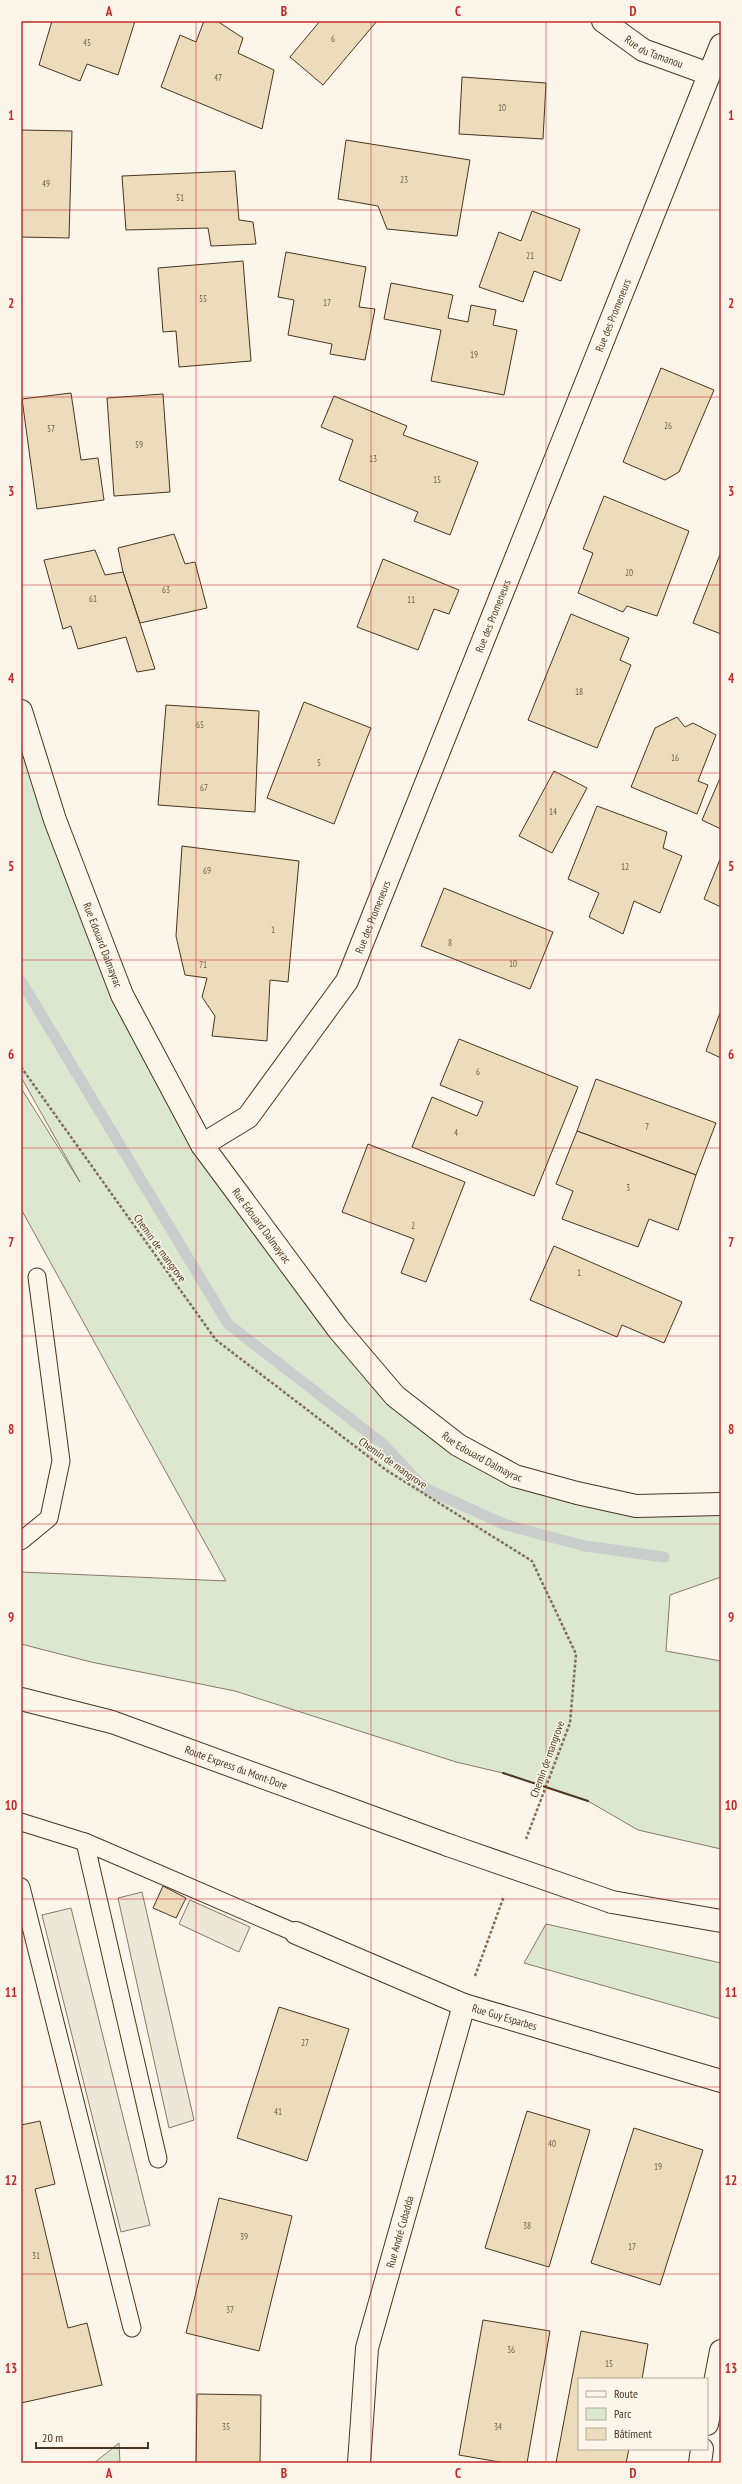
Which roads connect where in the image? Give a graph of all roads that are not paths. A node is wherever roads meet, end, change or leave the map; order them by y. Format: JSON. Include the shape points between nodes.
{"nodes":[{"id":1,"x":603,"y":21,"type":"edge"},
{"id":2,"x":721,"y":45,"type":"edge"},
{"id":3,"x":709,"y":74,"type":"junction"},
{"id":4,"x":21,"y":711,"type":"edge"},
{"id":5,"x":202,"y":1145,"type":"junction"},
{"id":6,"x":38,"y":1277,"type":"dead end"},
{"id":7,"x":721,"y":1504,"type":"edge"},
{"id":8,"x":21,"y":1541,"type":"edge"},
{"id":9,"x":21,"y":1699,"type":"edge"},
{"id":10,"x":21,"y":1822,"type":"edge"},
{"id":11,"x":86,"y":1842,"type":"junction"},
{"id":12,"x":21,"y":1887,"type":"edge"},
{"id":13,"x":721,"y":1921,"type":"edge"},
{"id":14,"x":296,"y":1933,"type":"joint"},
{"id":15,"x":464,"y":2005,"type":"junction"},
{"id":16,"x":721,"y":2081,"type":"edge"},
{"id":17,"x":158,"y":2159,"type":"dead end"},
{"id":18,"x":132,"y":2328,"type":"dead end"},
{"id":19,"x":721,"y":2351,"type":"edge"},
{"id":20,"x":708,"y":2419,"type":"edge"},
{"id":21,"x":702,"y":2450,"type":"edge"},
{"id":22,"x":359,"y":2463,"type":"edge"},
{"id":23,"x":700,"y":2463,"type":"edge"}],
"edges":[{"from":1,"to":3,"type":"street","name":"Rue du Tamanou","via":[[644,50]]},
{"from":2,"to":3,"type":"street","name":"Rue des Promeneurs"},
{"from":3,"to":5,"type":"street","name":"Rue des Promeneurs","via":[[347,981],[248,1117]]},
{"from":4,"to":5,"type":"street","name":"Rue Edouard Dalmayrac","via":[[55,820],[122,996]]},
{"from":5,"to":7,"type":"street","name":"Rue Edouard Dalmayrac","via":[[357,1352],[395,1396],[458,1445],[516,1476],[577,1493],[636,1506]]},
{"from":6,"to":8,"type":"lane","via":[[61,1461],[49,1518]]},
{"from":9,"to":13,"type":"street","name":"Route Express du Mont-Dore","bridge":true,"via":[[112,1722],[612,1902]]},
{"from":10,"to":11,"type":"lane"},
{"from":11,"to":14,"type":"lane"},
{"from":11,"to":17,"type":"lane"},
{"from":12,"to":18,"type":"lane"},
{"from":14,"to":15,"type":"street","name":"Rue Guy Esparbes"},
{"from":15,"to":16,"type":"street","name":"Rue Guy Esparbes"},
{"from":15,"to":22,"type":"street","name":"Rue André Cubadda","via":[[367,2348]]},
{"from":19,"to":20,"type":"street"},
{"from":21,"to":23,"type":"street"}]}
